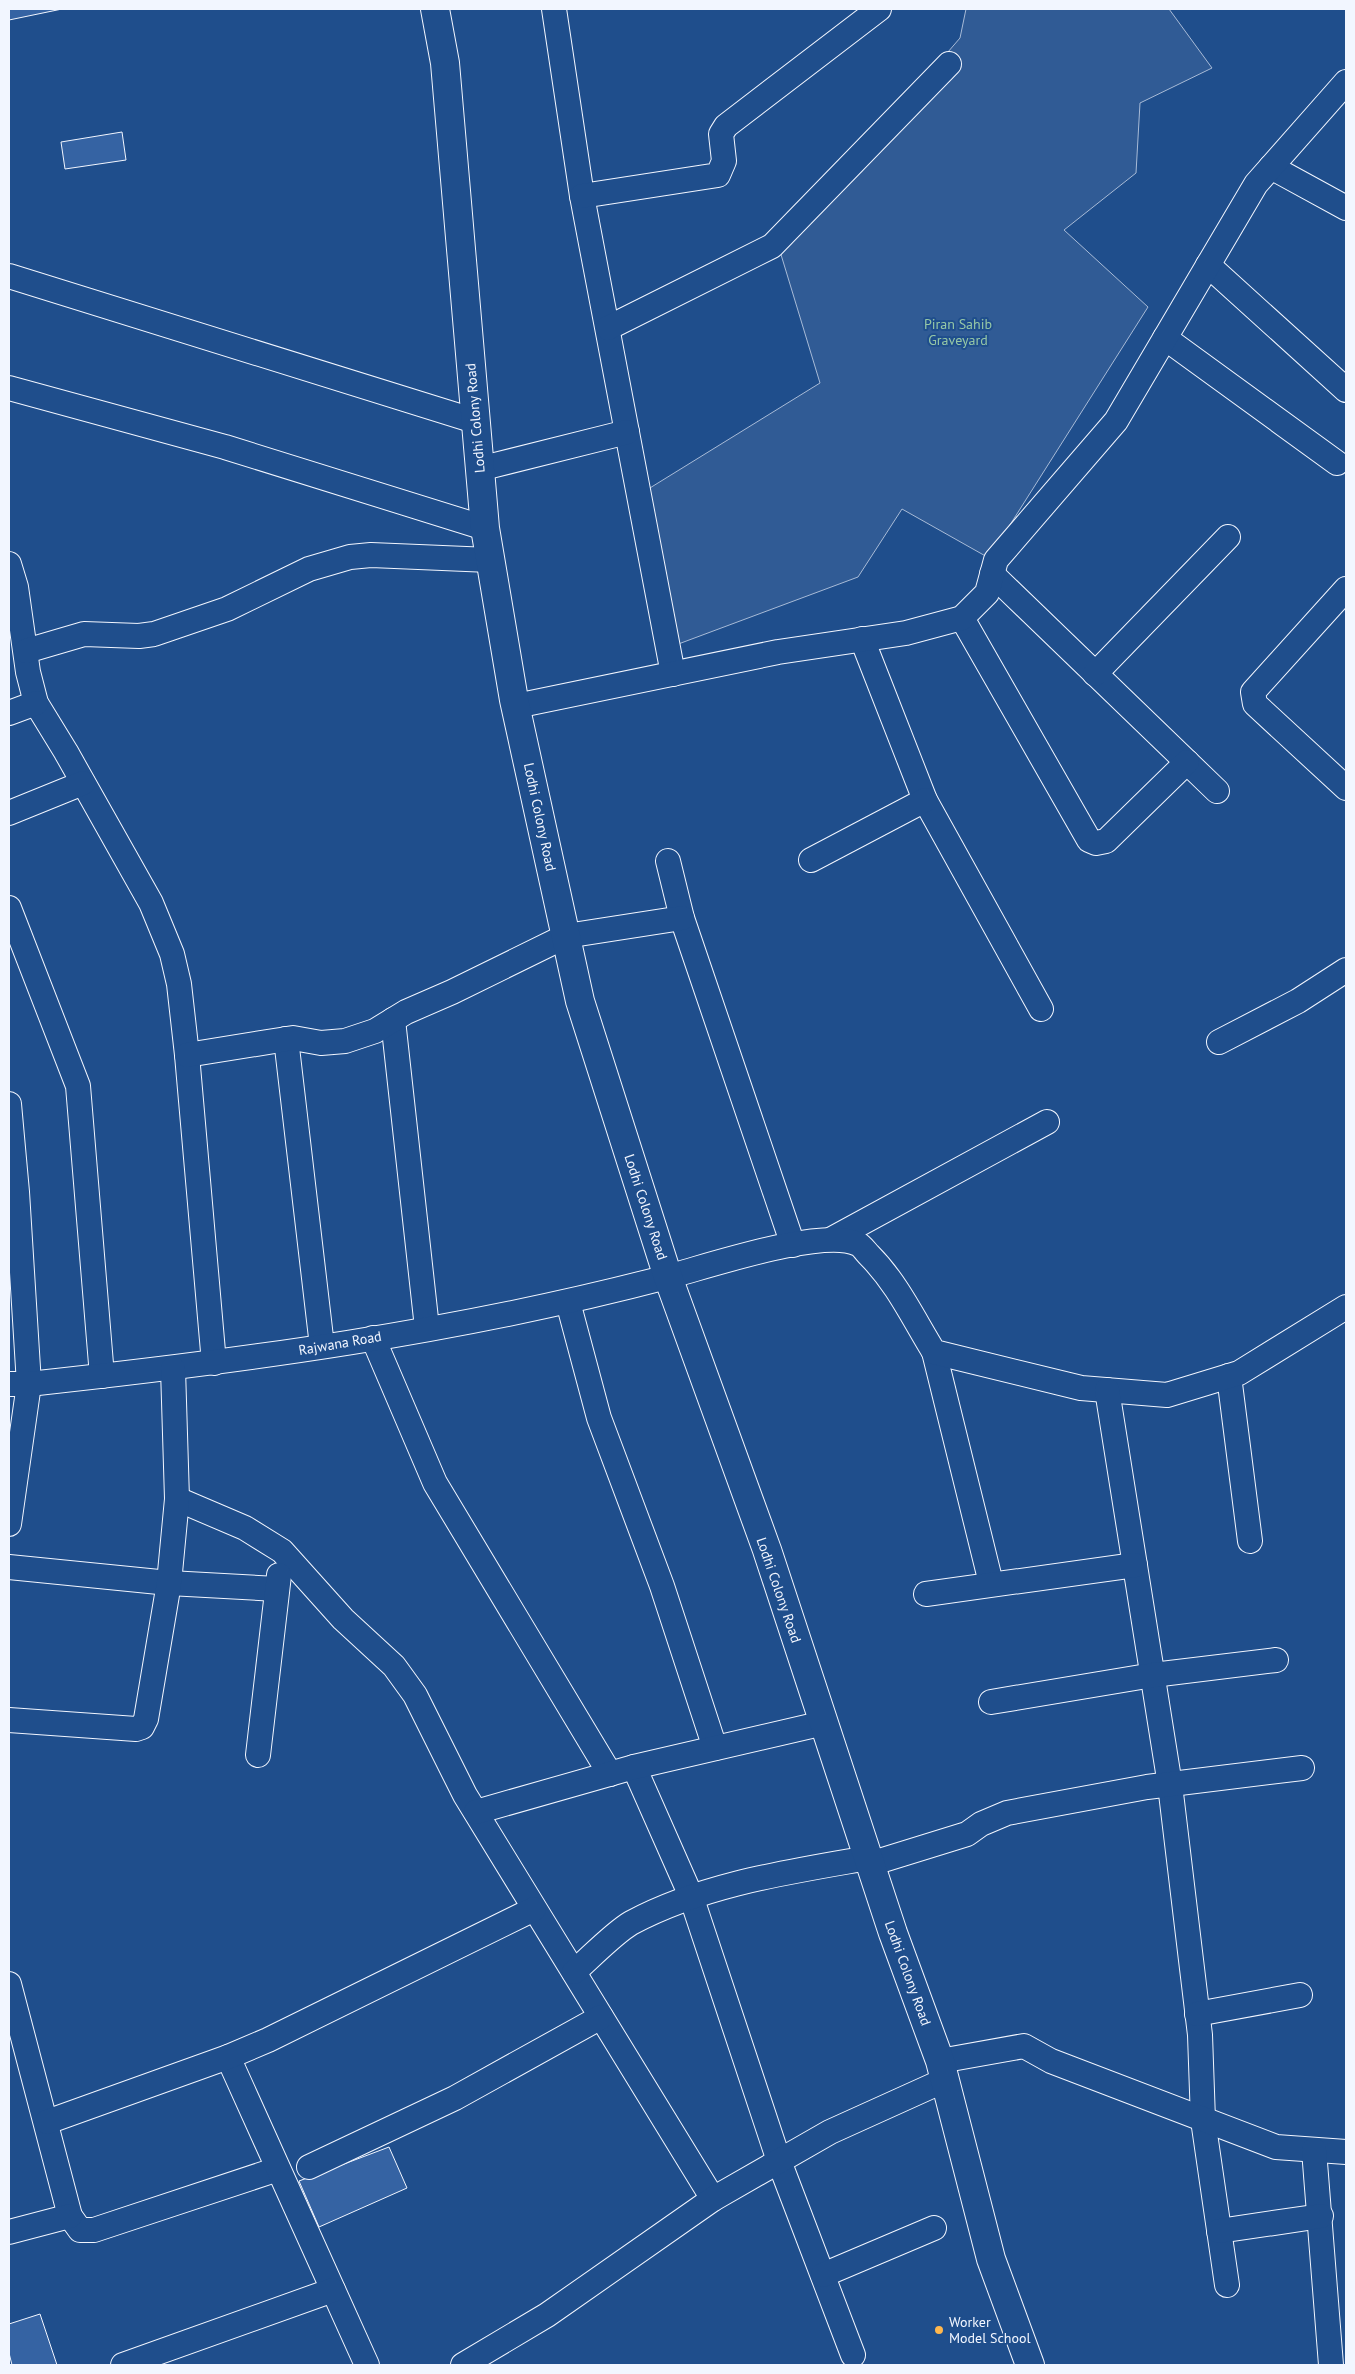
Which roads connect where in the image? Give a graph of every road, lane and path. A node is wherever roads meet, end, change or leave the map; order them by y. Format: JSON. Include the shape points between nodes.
{"nodes":[{"id":1,"x":435,"y":9,"type":"edge"},
{"id":2,"x":554,"y":9,"type":"edge"},
{"id":3,"x":879,"y":9,"type":"edge"},
{"id":4,"x":949,"y":64,"type":"dead end"},
{"id":5,"x":1346,"y":82,"type":"edge"},
{"id":6,"x":1271,"y":167,"type":"junction"},
{"id":7,"x":582,"y":196,"type":"junction"},
{"id":8,"x":1346,"y":208,"type":"edge"},
{"id":9,"x":1208,"y":264,"type":"junction"},
{"id":10,"x":9,"y":276,"type":"edge"},
{"id":11,"x":608,"y":328,"type":"junction"},
{"id":12,"x":1165,"y":338,"type":"junction"},
{"id":13,"x":9,"y":388,"type":"edge"},
{"id":14,"x":1346,"y":390,"type":"edge"},
{"id":15,"x":475,"y":421,"type":"junction"},
{"id":16,"x":627,"y":432,"type":"junction"},
{"id":17,"x":1337,"y":463,"type":"dead end"},
{"id":18,"x":479,"y":469,"type":"junction"},
{"id":19,"x":485,"y":528,"type":"junction"},
{"id":20,"x":1228,"y":537,"type":"dead end"},
{"id":21,"x":490,"y":560,"type":"junction"},
{"id":22,"x":9,"y":564,"type":"edge"},
{"id":23,"x":992,"y":574,"type":"junction"},
{"id":24,"x":1346,"y":589,"type":"edge"},
{"id":25,"x":962,"y":618,"type":"junction"},
{"id":26,"x":862,"y":640,"type":"junction"},
{"id":27,"x":26,"y":651,"type":"junction"},
{"id":28,"x":673,"y":674,"type":"junction"},
{"id":29,"x":1095,"y":674,"type":"junction"},
{"id":30,"x":36,"y":704,"type":"junction"},
{"id":31,"x":516,"y":706,"type":"junction"},
{"id":32,"x":9,"y":713,"type":"edge"},
{"id":33,"x":1187,"y":762,"type":"junction"},
{"id":34,"x":83,"y":782,"type":"junction"},
{"id":35,"x":1346,"y":788,"type":"edge"},
{"id":36,"x":1217,"y":791,"type":"dead end"},
{"id":37,"x":925,"y":800,"type":"junction"},
{"id":38,"x":9,"y":812,"type":"edge"},
{"id":39,"x":811,"y":860,"type":"dead end"},
{"id":40,"x":668,"y":861,"type":"dead end"},
{"id":41,"x":9,"y":908,"type":"edge"},
{"id":42,"x":682,"y":918,"type":"junction"},
{"id":43,"x":566,"y":936,"type":"junction"},
{"id":44,"x":1346,"y":970,"type":"edge"},
{"id":45,"x":1040,"y":1009,"type":"dead end"},
{"id":46,"x":393,"y":1020,"type":"junction"},
{"id":47,"x":286,"y":1040,"type":"junction"},
{"id":48,"x":1219,"y":1042,"type":"dead end"},
{"id":49,"x":187,"y":1055,"type":"junction"},
{"id":50,"x":9,"y":1104,"type":"edge"},
{"id":51,"x":1047,"y":1122,"type":"dead end"},
{"id":52,"x":13,"y":1192,"type":"edge"},
{"id":53,"x":832,"y":1239,"type":"junction"},
{"id":54,"x":792,"y":1245,"type":"junction"},
{"id":55,"x":668,"y":1277,"type":"junction"},
{"id":56,"x":568,"y":1302,"type":"junction"},
{"id":57,"x":1346,"y":1307,"type":"edge"},
{"id":58,"x":427,"y":1328,"type":"junction"},
{"id":59,"x":373,"y":1338,"type":"junction"},
{"id":60,"x":322,"y":1346,"type":"junction"},
{"id":61,"x":934,"y":1352,"type":"junction"},
{"id":62,"x":214,"y":1363,"type":"junction"},
{"id":63,"x":173,"y":1369,"type":"junction"},
{"id":64,"x":102,"y":1376,"type":"junction"},
{"id":65,"x":1228,"y":1376,"type":"junction"},
{"id":66,"x":19,"y":1384,"type":"edge"},
{"id":67,"x":1107,"y":1390,"type":"junction"},
{"id":68,"x":177,"y":1499,"type":"junction"},
{"id":69,"x":9,"y":1524,"type":"edge"},
{"id":70,"x":1250,"y":1541,"type":"dead end"},
{"id":71,"x":282,"y":1551,"type":"junction"},
{"id":72,"x":1135,"y":1565,"type":"junction"},
{"id":73,"x":9,"y":1567,"type":"edge"},
{"id":74,"x":169,"y":1583,"type":"junction"},
{"id":75,"x":991,"y":1584,"type":"junction"},
{"id":76,"x":277,"y":1590,"type":"junction"},
{"id":77,"x":926,"y":1594,"type":"dead end"},
{"id":78,"x":1276,"y":1660,"type":"dead end"},
{"id":79,"x":1152,"y":1675,"type":"junction"},
{"id":80,"x":990,"y":1702,"type":"dead end"},
{"id":81,"x":9,"y":1720,"type":"edge"},
{"id":82,"x":824,"y":1723,"type":"junction"},
{"id":83,"x":715,"y":1748,"type":"junction"},
{"id":84,"x":258,"y":1755,"type":"dead end"},
{"id":85,"x":634,"y":1767,"type":"junction"},
{"id":86,"x":1302,"y":1768,"type":"dead end"},
{"id":87,"x":610,"y":1774,"type":"junction"},
{"id":88,"x":1170,"y":1785,"type":"junction"},
{"id":89,"x":476,"y":1812,"type":"junction"},
{"id":90,"x":869,"y":1861,"type":"junction"},
{"id":91,"x":691,"y":1896,"type":"junction"},
{"id":92,"x":534,"y":1909,"type":"junction"},
{"id":93,"x":574,"y":1972,"type":"junction"},
{"id":94,"x":9,"y":1984,"type":"edge"},
{"id":95,"x":1300,"y":1995,"type":"dead end"},
{"id":96,"x":1197,"y":2014,"type":"junction"},
{"id":97,"x":601,"y":2016,"type":"junction"},
{"id":98,"x":228,"y":2057,"type":"junction"},
{"id":99,"x":942,"y":2070,"type":"junction"},
{"id":100,"x":1203,"y":2120,"type":"junction"},
{"id":101,"x":47,"y":2122,"type":"junction"},
{"id":102,"x":1314,"y":2150,"type":"junction"},
{"id":103,"x":1346,"y":2152,"type":"edge"},
{"id":104,"x":779,"y":2161,"type":"junction"},
{"id":105,"x":309,"y":2167,"type":"dead end"},
{"id":106,"x":278,"y":2169,"type":"junction"},
{"id":107,"x":712,"y":2199,"type":"junction"},
{"id":108,"x":70,"y":2216,"type":"junction"},
{"id":109,"x":1320,"y":2216,"type":"junction"},
{"id":110,"x":934,"y":2228,"type":"dead end"},
{"id":111,"x":1219,"y":2231,"type":"junction"},
{"id":112,"x":9,"y":2232,"type":"edge"},
{"id":113,"x":823,"y":2275,"type":"junction"},
{"id":114,"x":1227,"y":2285,"type":"dead end"},
{"id":115,"x":333,"y":2290,"type":"junction"},
{"id":116,"x":853,"y":2356,"type":"dead end"},
{"id":117,"x":123,"y":2365,"type":"edge"},
{"id":118,"x":367,"y":2365,"type":"edge"},
{"id":119,"x":463,"y":2365,"type":"edge"},
{"id":120,"x":1030,"y":2365,"type":"edge"},
{"id":121,"x":1331,"y":2365,"type":"edge"}],
"edges":[{"from":1,"to":15,"type":"main road","name":"Lodhi Colony Road","via":[[445,63]]},
{"from":2,"to":7,"type":"street"},
{"from":3,"to":7,"type":"street","via":[[726,126],[720,134],[724,161],[718,175]]},
{"from":4,"to":11,"type":"street","via":[[772,246]]},
{"from":5,"to":6,"type":"street"},
{"from":6,"to":8,"type":"street"},
{"from":6,"to":9,"type":"street","via":[[1256,184]]},
{"from":7,"to":11,"type":"street"},
{"from":9,"to":12,"type":"street"},
{"from":9,"to":14,"type":"street"},
{"from":10,"to":15,"type":"street"},
{"from":11,"to":16,"type":"street"},
{"from":12,"to":17,"type":"street"},
{"from":12,"to":23,"type":"street","via":[[1116,421],[996,560]]},
{"from":13,"to":19,"type":"street","via":[[225,447]]},
{"from":15,"to":18,"type":"main road","name":"Lodhi Colony Road"},
{"from":16,"to":18,"type":"street"},
{"from":16,"to":28,"type":"street"},
{"from":18,"to":19,"type":"main road","name":"Lodhi Colony Road"},
{"from":19,"to":21,"type":"main road","name":"Lodhi Colony Road"},
{"from":20,"to":29,"type":"street"},
{"from":21,"to":27,"type":"street","via":[[350,556],[309,569],[227,609],[154,634],[84,634]]},
{"from":21,"to":31,"type":"main road","name":"Lodhi Colony Road"},
{"from":22,"to":27,"type":"street"},
{"from":23,"to":25,"type":"street","via":[[987,593]]},
{"from":23,"to":29,"type":"street"},
{"from":24,"to":35,"type":"street","via":[[1253,692],[1255,704]]},
{"from":25,"to":26,"type":"street","via":[[906,633]]},
{"from":25,"to":33,"type":"street","via":[[1089,840],[1096,843],[1106,841]]},
{"from":26,"to":28,"type":"street","via":[[778,652]]},
{"from":26,"to":37,"type":"street"},
{"from":27,"to":30,"type":"street"},
{"from":28,"to":31,"type":"street"},
{"from":29,"to":33,"type":"street"},
{"from":30,"to":32,"type":"street"},
{"from":30,"to":34,"type":"street"},
{"from":31,"to":43,"type":"main road","name":"Lodhi Colony Road"},
{"from":33,"to":36,"type":"street"},
{"from":34,"to":38,"type":"street"},
{"from":34,"to":49,"type":"street","via":[[165,934],[179,984]]},
{"from":37,"to":39,"type":"street"},
{"from":37,"to":45,"type":"street"},
{"from":40,"to":42,"type":"street"},
{"from":41,"to":64,"type":"street","via":[[78,1086]]},
{"from":42,"to":43,"type":"street"},
{"from":42,"to":54,"type":"street"},
{"from":43,"to":46,"type":"street"},
{"from":43,"to":55,"type":"main road","name":"Lodhi Colony Road","via":[[580,1001]]},
{"from":44,"to":48,"type":"street"},
{"from":46,"to":47,"type":"street","via":[[375,1031],[345,1041]]},
{"from":46,"to":58,"type":"street"},
{"from":47,"to":49,"type":"street"},
{"from":47,"to":60,"type":"street"},
{"from":49,"to":62,"type":"street"},
{"from":50,"to":52,"type":"street"},
{"from":51,"to":53,"type":"street"},
{"from":52,"to":66,"type":"street"},
{"from":53,"to":54,"type":"street","name":"Rajwana Road"},
{"from":53,"to":61,"type":"street","via":[[859,1244],[887,1273]]},
{"from":54,"to":55,"type":"street","name":"Rajwana Road"},
{"from":55,"to":56,"type":"street","name":"Rajwana Road"},
{"from":55,"to":82,"type":"main road","name":"Lodhi Colony Road","via":[[767,1550]]},
{"from":56,"to":58,"type":"street","name":"Rajwana Road"},
{"from":56,"to":83,"type":"street","via":[[599,1418],[662,1586]]},
{"from":57,"to":65,"type":"street","via":[[1239,1373]]},
{"from":58,"to":59,"type":"street","name":"Rajwana Road"},
{"from":59,"to":60,"type":"street","name":"Rajwana Road"},
{"from":59,"to":87,"type":"street","via":[[435,1482]]},
{"from":60,"to":62,"type":"street","name":"Rajwana Road"},
{"from":61,"to":67,"type":"street","via":[[1082,1388]]},
{"from":61,"to":75,"type":"street"},
{"from":62,"to":63,"type":"street","name":"Rajwana Road"},
{"from":63,"to":64,"type":"street","name":"Rajwana Road"},
{"from":63,"to":68,"type":"street"},
{"from":64,"to":66,"type":"street","name":"Rajwana Road"},
{"from":65,"to":67,"type":"street","via":[[1167,1395]]},
{"from":65,"to":70,"type":"street"},
{"from":66,"to":69,"type":"street"},
{"from":67,"to":72,"type":"street"},
{"from":68,"to":71,"type":"street","via":[[245,1528]]},
{"from":68,"to":74,"type":"street"},
{"from":71,"to":76,"type":"street"},
{"from":71,"to":89,"type":"street","via":[[343,1619],[394,1666],[415,1695]]},
{"from":72,"to":75,"type":"street"},
{"from":72,"to":79,"type":"street"},
{"from":73,"to":74,"type":"street"},
{"from":74,"to":76,"type":"street"},
{"from":74,"to":81,"type":"street","via":[[149,1711],[142,1727],[130,1729]]},
{"from":75,"to":77,"type":"street"},
{"from":76,"to":84,"type":"street"},
{"from":78,"to":79,"type":"street"},
{"from":79,"to":80,"type":"street"},
{"from":79,"to":88,"type":"street"},
{"from":82,"to":83,"type":"street"},
{"from":82,"to":90,"type":"main road","name":"Lodhi Colony Road"},
{"from":83,"to":85,"type":"street"},
{"from":85,"to":87,"type":"street"},
{"from":85,"to":91,"type":"street"},
{"from":86,"to":88,"type":"street"},
{"from":87,"to":89,"type":"street"},
{"from":88,"to":90,"type":"street","via":[[1007,1813],[967,1834]]},
{"from":88,"to":96,"type":"street"},
{"from":89,"to":92,"type":"street"},
{"from":90,"to":91,"type":"street","via":[[779,1873]]},
{"from":90,"to":99,"type":"main road","name":"Lodhi Colony Road"},
{"from":91,"to":93,"type":"street","via":[[630,1924]]},
{"from":91,"to":104,"type":"street"},
{"from":92,"to":93,"type":"street"},
{"from":92,"to":98,"type":"street"},
{"from":93,"to":97,"type":"street"},
{"from":94,"to":101,"type":"street"},
{"from":95,"to":96,"type":"street"},
{"from":96,"to":100,"type":"street"},
{"from":97,"to":105,"type":"street","via":[[456,2098]]},
{"from":97,"to":107,"type":"street"},
{"from":98,"to":101,"type":"street"},
{"from":98,"to":106,"type":"street"},
{"from":99,"to":100,"type":"street","via":[[1024,2046],[1051,2061]]},
{"from":99,"to":104,"type":"street"},
{"from":99,"to":120,"type":"main road","name":"Lodhi Colony Road","via":[[991,2259]]},
{"from":100,"to":102,"type":"street","via":[[1276,2148]]},
{"from":100,"to":111,"type":"street"},
{"from":101,"to":108,"type":"street"},
{"from":102,"to":103,"type":"street"},
{"from":102,"to":109,"type":"street"},
{"from":104,"to":107,"type":"street"},
{"from":104,"to":113,"type":"street"},
{"from":106,"to":108,"type":"street","via":[[94,2230],[80,2230]]},
{"from":106,"to":115,"type":"street"},
{"from":107,"to":119,"type":"street","via":[[547,2315]]},
{"from":108,"to":112,"type":"street"},
{"from":109,"to":111,"type":"street"},
{"from":109,"to":121,"type":"street"},
{"from":110,"to":113,"type":"street"},
{"from":111,"to":114,"type":"street"},
{"from":113,"to":116,"type":"street"},
{"from":115,"to":117,"type":"street"},
{"from":115,"to":118,"type":"street"}]}
